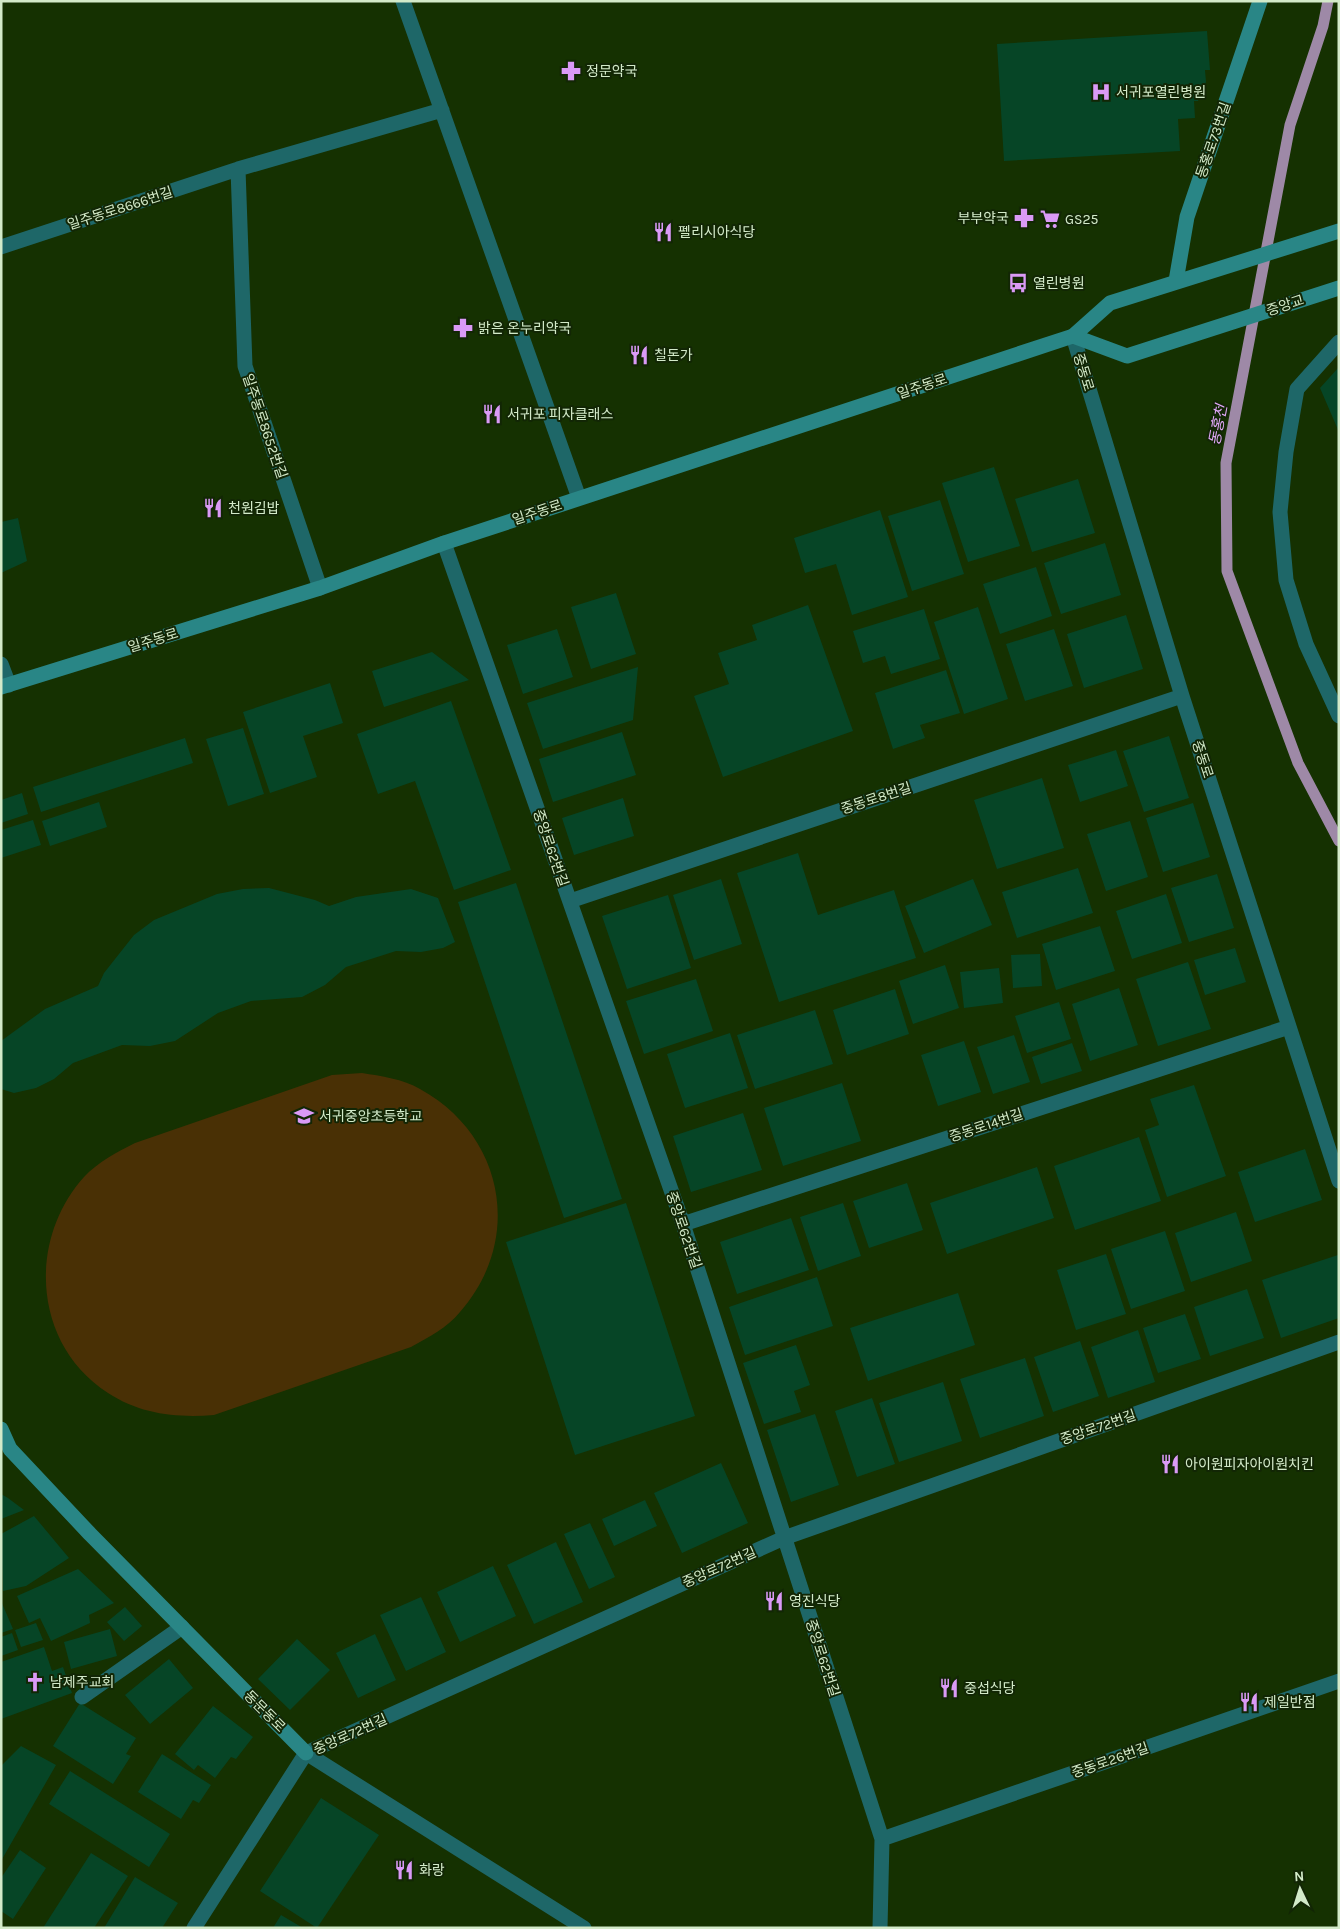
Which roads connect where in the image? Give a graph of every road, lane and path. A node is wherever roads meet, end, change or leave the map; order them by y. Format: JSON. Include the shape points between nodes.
{"nodes":[{"id":1,"x":403,"y":1,"type":"edge"},
{"id":2,"x":1260,"y":1,"type":"edge"},
{"id":3,"x":442,"y":110,"type":"junction"},
{"id":4,"x":238,"y":169,"type":"junction"},
{"id":5,"x":1339,"y":231,"type":"edge"},
{"id":6,"x":1,"y":248,"type":"edge"},
{"id":7,"x":1176,"y":281,"type":"junction"},
{"id":8,"x":1339,"y":288,"type":"edge"},
{"id":9,"x":1073,"y":336,"type":"junction"},
{"id":10,"x":1339,"y":342,"type":"edge"},
{"id":11,"x":579,"y":498,"type":"junction"},
{"id":12,"x":444,"y":542,"type":"junction"},
{"id":13,"x":320,"y":588,"type":"junction"},
{"id":14,"x":1,"y":664,"type":"edge"},
{"id":15,"x":5,"y":686,"type":"edge"},
{"id":16,"x":1182,"y":696,"type":"junction"},
{"id":17,"x":1339,"y":716,"type":"edge"},
{"id":18,"x":570,"y":900,"type":"junction"},
{"id":19,"x":1289,"y":1027,"type":"junction"},
{"id":20,"x":1339,"y":1181,"type":"edge"},
{"id":21,"x":683,"y":1224,"type":"junction"},
{"id":22,"x":1339,"y":1342,"type":"edge"},
{"id":23,"x":1,"y":1429,"type":"edge"},
{"id":24,"x":6,"y":1450,"type":"edge"},
{"id":25,"x":784,"y":1538,"type":"junction"},
{"id":26,"x":182,"y":1627,"type":"junction"},
{"id":27,"x":1339,"y":1681,"type":"edge"},
{"id":28,"x":82,"y":1696,"type":"dead end"},
{"id":29,"x":306,"y":1754,"type":"junction"},
{"id":30,"x":882,"y":1839,"type":"junction"},
{"id":31,"x":194,"y":1928,"type":"edge"},
{"id":32,"x":584,"y":1928,"type":"edge"},
{"id":33,"x":880,"y":1928,"type":"edge"}],
"edges":[{"from":1,"to":3,"type":"street"},
{"from":2,"to":7,"type":"main road","name":"동홍로73번길","via":[[1187,217]]},
{"from":3,"to":4,"type":"street","name":"일주동로8666번길"},
{"from":3,"to":11,"type":"street"},
{"from":4,"to":6,"type":"street","name":"일주동로8666번길"},
{"from":4,"to":13,"type":"street","name":"일주동로8652번길","via":[[245,366]]},
{"from":5,"to":7,"type":"main road","name":"일주동로"},
{"from":7,"to":9,"type":"main road","name":"일주동로","via":[[1110,303]]},
{"from":8,"to":9,"type":"main road","name":"중앙교","via":[[1127,356]]},
{"from":9,"to":11,"type":"main road","name":"일주동로"},
{"from":9,"to":16,"type":"street","name":"중동로"},
{"from":10,"to":17,"type":"street","via":[[1297,389],[1280,512],[1286,580],[1306,644]]},
{"from":11,"to":12,"type":"main road","name":"일주동로"},
{"from":12,"to":13,"type":"main road","name":"일주동로"},
{"from":12,"to":18,"type":"street","name":"중앙로62번길"},
{"from":13,"to":15,"type":"main road","name":"일주동로"},
{"from":14,"to":15,"type":"street"},
{"from":16,"to":18,"type":"street","name":"중동로8번길"},
{"from":16,"to":19,"type":"street","name":"중동로"},
{"from":18,"to":21,"type":"street","name":"중앙로62번길"},
{"from":19,"to":20,"type":"street","name":"중동로"},
{"from":19,"to":21,"type":"street","name":"중동로14번길"},
{"from":21,"to":25,"type":"street","name":"중앙로62번길"},
{"from":22,"to":25,"type":"street","name":"중앙로72번길"},
{"from":23,"to":24,"type":"main road","name":"동문동로"},
{"from":24,"to":26,"type":"main road","name":"동문동로"},
{"from":25,"to":29,"type":"street","name":"중앙로72번길"},
{"from":25,"to":30,"type":"street","name":"중앙로62번길"},
{"from":26,"to":28,"type":"street"},
{"from":26,"to":29,"type":"main road","name":"동문동로"},
{"from":27,"to":30,"type":"street","name":"중동로26번길"},
{"from":29,"to":31,"type":"street","name":"중앙로72번길"},
{"from":29,"to":32,"type":"street","name":"동문동로"},
{"from":30,"to":33,"type":"street","name":"중앙로62번길"}]}
